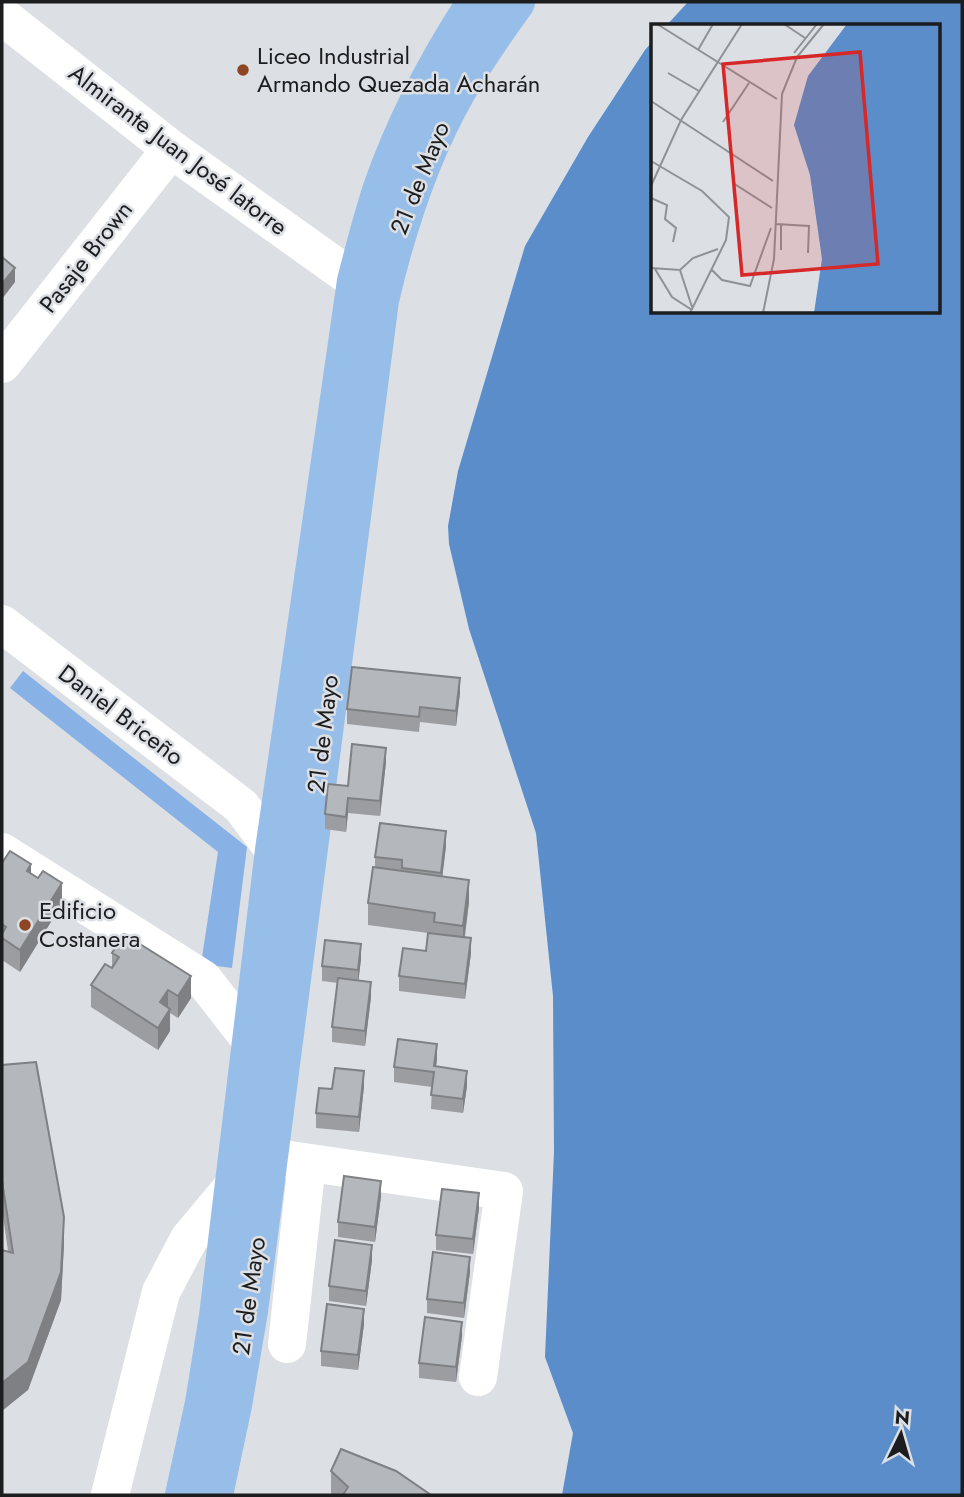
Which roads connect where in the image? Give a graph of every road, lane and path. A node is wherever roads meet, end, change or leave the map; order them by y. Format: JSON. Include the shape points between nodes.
{"nodes":[{"id":1,"x":476,"y":2,"type":"edge"},
{"id":2,"x":516,"y":2,"type":"edge"},
{"id":3,"x":2,"y":16,"type":"edge"},
{"id":4,"x":171,"y":149,"type":"junction"},
{"id":5,"x":356,"y":281,"type":"junction"},
{"id":6,"x":2,"y":364,"type":"edge"},
{"id":7,"x":2,"y":624,"type":"edge"},
{"id":8,"x":284,"y":781,"type":"junction"},
{"id":9,"x":241,"y":806,"type":"junction"},
{"id":10,"x":274,"y":850,"type":"junction"},
{"id":11,"x":2,"y":852,"type":"edge"},
{"id":12,"x":262,"y":962,"type":"junction"},
{"id":13,"x":202,"y":979,"type":"junction"},
{"id":14,"x":252,"y":1042,"type":"junction"},
{"id":15,"x":269,"y":1157,"type":"junction"},
{"id":16,"x":307,"y":1163,"type":"junction"},
{"id":17,"x":234,"y":1184,"type":"junction"},
{"id":18,"x":287,"y":1344,"type":"dead end"},
{"id":19,"x":478,"y":1377,"type":"dead end"},
{"id":20,"x":110,"y":1495,"type":"edge"},
{"id":21,"x":184,"y":1495,"type":"edge"},
{"id":22,"x":214,"y":1495,"type":"edge"}],
"edges":[{"from":1,"to":5,"type":"main road","name":"21 de Mayo","via":[[423,91],[400,142],[382,187]]},
{"from":2,"to":15,"type":"main road","name":"21 de Mayo","via":[[457,91],[431,141],[410,192],[380,300]]},
{"from":3,"to":4,"type":"street","name":"Almirante Juan José latorre"},
{"from":4,"to":5,"type":"street","name":"Almirante Juan José latorre"},
{"from":4,"to":6,"type":"street","name":"Pasaje Brown"},
{"from":5,"to":8,"type":"main road","name":"21 de Mayo"},
{"from":7,"to":9,"type":"street","name":"Daniel Briceño"},
{"from":8,"to":9,"type":"street"},
{"from":8,"to":10,"type":"main road","name":"21 de Mayo"},
{"from":9,"to":10,"type":"street","name":"Daniel Briceño"},
{"from":10,"to":12,"type":"main road","name":"21 de Mayo"},
{"from":11,"to":13,"type":"street"},
{"from":12,"to":13,"type":"street","via":[[237,975]]},
{"from":12,"to":14,"type":"main road","name":"21 de Mayo"},
{"from":13,"to":14,"type":"street"},
{"from":14,"to":17,"type":"main road","name":"21 de Mayo"},
{"from":15,"to":16,"type":"street"},
{"from":15,"to":22,"type":"main road","name":"21 de Mayo","via":[[233,1405]]},
{"from":16,"to":18,"type":"street"},
{"from":16,"to":19,"type":"street","via":[[504,1191]]},
{"from":17,"to":20,"type":"street","via":[[189,1239],[160,1292]]},
{"from":17,"to":21,"type":"main road","name":"21 de Mayo","via":[[218,1317]]}]}
